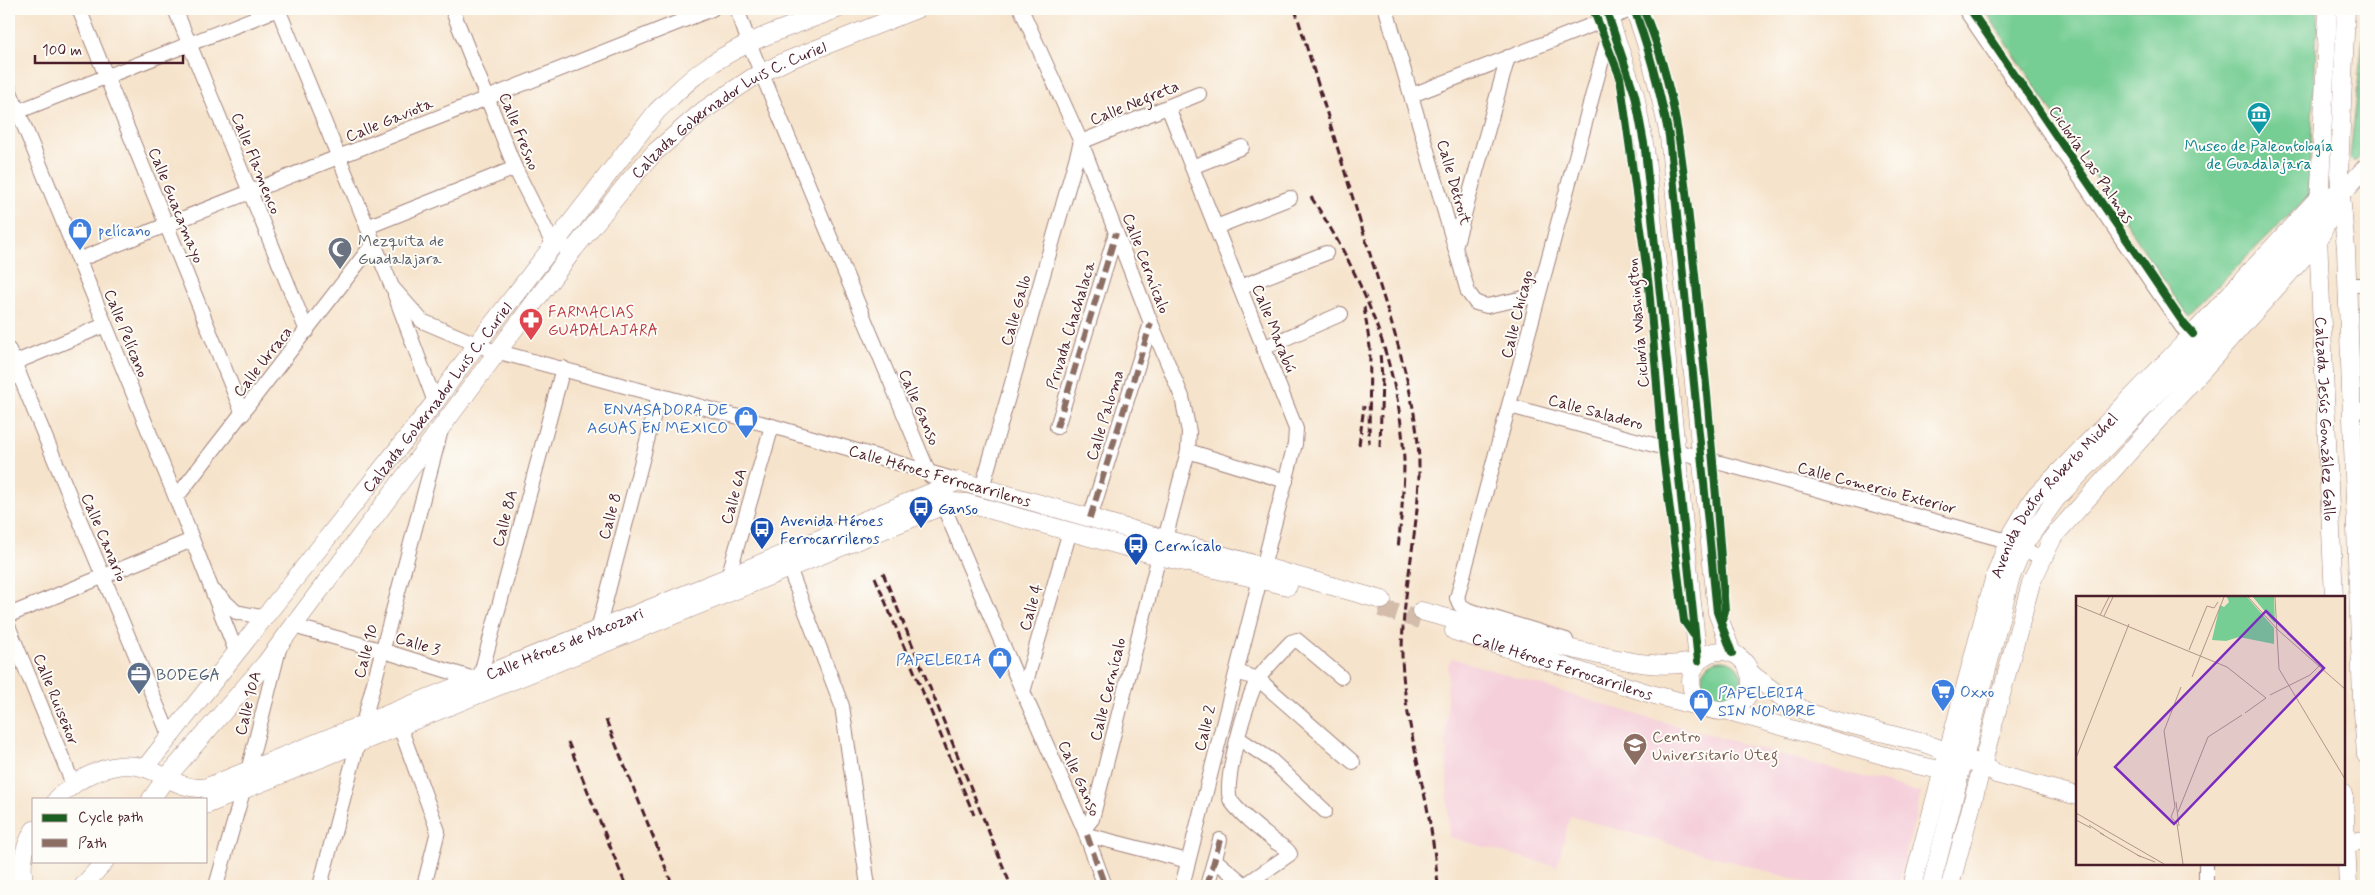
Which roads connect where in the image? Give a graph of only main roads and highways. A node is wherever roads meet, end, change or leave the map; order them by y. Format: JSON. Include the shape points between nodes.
{"nodes":[{"id":1,"x":837,"y":9,"type":"edge"},
{"id":2,"x":917,"y":9,"type":"edge"},
{"id":3,"x":1634,"y":9,"type":"edge"},
{"id":4,"x":2328,"y":9,"type":"edge"},
{"id":5,"x":2346,"y":9,"type":"edge"},
{"id":6,"x":1607,"y":13,"type":"edge"},
{"id":7,"x":2366,"y":168,"type":"edge"},
{"id":8,"x":2341,"y":194,"type":"junction"},
{"id":9,"x":2319,"y":197,"type":"junction"},
{"id":10,"x":2318,"y":220,"type":"junction"},
{"id":11,"x":2318,"y":241,"type":"junction"},
{"id":12,"x":2196,"y":342,"type":"junction"},
{"id":13,"x":2167,"y":384,"type":"junction"},
{"id":14,"x":2181,"y":396,"type":"junction"},
{"id":15,"x":2359,"y":410,"type":"edge"},
{"id":16,"x":2076,"y":466,"type":"junction"},
{"id":17,"x":959,"y":481,"type":"joint"},
{"id":18,"x":2099,"y":486,"type":"junction"},
{"id":19,"x":2050,"y":492,"type":"junction"},
{"id":20,"x":940,"y":498,"type":"junction"},
{"id":21,"x":2075,"y":512,"type":"junction"},
{"id":22,"x":2361,"y":516,"type":"edge"},
{"id":23,"x":2016,"y":544,"type":"junction"},
{"id":24,"x":1162,"y":548,"type":"junction"},
{"id":25,"x":2008,"y":590,"type":"junction"},
{"id":26,"x":2028,"y":595,"type":"junction"},
{"id":27,"x":2334,"y":596,"type":"edge"},
{"id":28,"x":1381,"y":604,"type":"tunnel mouth"},
{"id":29,"x":2002,"y":616,"type":"junction"},
{"id":30,"x":2022,"y":618,"type":"junction"},
{"id":31,"x":1976,"y":648,"type":"junction"},
{"id":32,"x":1732,"y":653,"type":"junction"},
{"id":33,"x":1698,"y":662,"type":"junction"},
{"id":34,"x":1677,"y":666,"type":"junction"},
{"id":35,"x":1749,"y":672,"type":"junction"},
{"id":36,"x":1983,"y":690,"type":"junction"},
{"id":37,"x":2001,"y":694,"type":"junction"},
{"id":38,"x":1655,"y":695,"type":"junction"},
{"id":39,"x":2364,"y":697,"type":"edge"},
{"id":40,"x":1705,"y":708,"type":"junction"},
{"id":41,"x":1729,"y":711,"type":"junction"},
{"id":42,"x":1975,"y":719,"type":"junction"},
{"id":43,"x":1993,"y":723,"type":"junction"},
{"id":44,"x":1948,"y":752,"type":"junction"},
{"id":45,"x":2366,"y":755,"type":"edge"},
{"id":46,"x":1963,"y":766,"type":"junction"},
{"id":47,"x":145,"y":768,"type":"junction"},
{"id":48,"x":1943,"y":770,"type":"junction"},
{"id":49,"x":1986,"y":772,"type":"junction"},
{"id":50,"x":166,"y":778,"type":"junction"},
{"id":51,"x":2076,"y":795,"type":"edge"},
{"id":52,"x":58,"y":798,"type":"edge"},
{"id":53,"x":153,"y":798,"type":"edge"},
{"id":54,"x":1954,"y":801,"type":"junction"},
{"id":55,"x":208,"y":804,"type":"edge"},
{"id":56,"x":1971,"y":805,"type":"junction"},
{"id":57,"x":32,"y":834,"type":"edge"},
{"id":58,"x":2366,"y":840,"type":"edge"},
{"id":59,"x":2345,"y":843,"type":"edge"},
{"id":60,"x":104,"y":862,"type":"edge"},
{"id":61,"x":17,"y":878,"type":"edge"},
{"id":62,"x":84,"y":886,"type":"edge"},
{"id":63,"x":1912,"y":886,"type":"edge"},
{"id":64,"x":1931,"y":886,"type":"edge"},
{"id":65,"x":1950,"y":886,"type":"edge"},
{"id":66,"x":2348,"y":886,"type":"edge"}],
"edges":[{"from":1,"to":47,"type":"main road","name":"Calzada Gobernador Luis C. Curiel","via":[[749,43],[711,64],[657,111],[435,402]]},
{"from":2,"to":50,"type":"main road","name":"Calzada Gobernador Luis C. Curiel","via":[[762,72],[704,110],[655,152],[574,249],[280,643]]},
{"from":3,"to":32,"type":"main road","via":[[1654,67],[1669,136],[1717,612]]},
{"from":4,"to":9,"type":"main road"},
{"from":5,"to":8,"type":"main road","name":"Calzada Jesús González Gallo","via":[[2339,174]]},
{"from":6,"to":33,"type":"main road","via":[[1641,121]]},
{"from":7,"to":8,"type":"main road","name":"Avenida Doctor Roberto Michel"},
{"from":8,"to":9,"type":"main road"},
{"from":8,"to":10,"type":"main road","name":"Avenida Doctor Roberto Michel"},
{"from":8,"to":11,"type":"main road","name":"Avenida Doctor Roberto Michel"},
{"from":8,"to":15,"type":"main road","name":"Calzada Jesús González Gallo"},
{"from":9,"to":10,"type":"main road","name":"Calzada Jesús González Gallo"},
{"from":9,"to":12,"type":"main road","name":"Avenida Doctor Roberto Michel"},
{"from":10,"to":11,"type":"main road","name":"Calzada Jesús González Gallo"},
{"from":10,"to":12,"type":"main road","name":"Avenida Doctor Roberto Michel"},
{"from":11,"to":14,"type":"main road","name":"Avenida Doctor Roberto Michel"},
{"from":11,"to":27,"type":"main road","name":"Calzada Jesús González Gallo"},
{"from":12,"to":13,"type":"main road","name":"Avenida Doctor Roberto Michel"},
{"from":12,"to":16,"type":"main road","name":"Avenida Doctor Roberto Michel"},
{"from":13,"to":14,"type":"main road"},
{"from":13,"to":16,"type":"main road","name":"Avenida Doctor Roberto Michel"},
{"from":14,"to":18,"type":"main road","name":"Avenida Doctor Roberto Michel"},
{"from":15,"to":22,"type":"main road","name":"Calzada Jesús González Gallo"},
{"from":16,"to":18,"type":"main road"},
{"from":16,"to":19,"type":"main road","name":"Avenida Doctor Roberto Michel"},
{"from":17,"to":20,"type":"main road","name":"Calle Héroes de Nacozari"},
{"from":17,"to":24,"type":"main road","name":"Calle Héroes Ferrocarrileros","via":[[1090,518]]},
{"from":18,"to":21,"type":"main road","name":"Avenida Doctor Roberto Michel"},
{"from":19,"to":21,"type":"main road"},
{"from":19,"to":23,"type":"main road","name":"Avenida Doctor Roberto Michel","via":[[2032,500]]},
{"from":20,"to":24,"type":"main road","name":"Calle Héroes Ferrocarrileros","via":[[1070,531]]},
{"from":20,"to":50,"type":"main road","name":"Calle Héroes de Nacozari","via":[[597,628],[200,788]]},
{"from":20,"to":55,"type":"main road","name":"Calle Héroes de Nacozari","via":[[789,568]]},
{"from":21,"to":26,"type":"main road","name":"Avenida Doctor Roberto Michel","via":[[2053,537]]},
{"from":22,"to":39,"type":"main road","name":"Calzada Jesús González Gallo"},
{"from":23,"to":25,"type":"main road","name":"Avenida Doctor Roberto Michel"},
{"from":23,"to":31,"type":"main road","name":"Avenida Doctor Roberto Michel","via":[[1994,579]]},
{"from":24,"to":28,"type":"main road","name":"Calle Héroes Ferrocarrileros"},
{"from":25,"to":26,"type":"main road"},
{"from":25,"to":29,"type":"main road","name":"Avenida Doctor Roberto Michel"},
{"from":26,"to":30,"type":"main road","name":"Avenida Doctor Roberto Michel"},
{"from":29,"to":30,"type":"main road"},
{"from":29,"to":31,"type":"main road"},
{"from":29,"to":36,"type":"main road","name":"Avenida Doctor Roberto Michel"},
{"from":30,"to":37,"type":"main road","name":"Avenida Doctor Roberto Michel"},
{"from":31,"to":44,"type":"main road","name":"Avenida Doctor Roberto Michel"},
{"from":32,"to":33,"type":"main road","via":[[1714,652]]},
{"from":32,"to":35,"type":"main road"},
{"from":33,"to":34,"type":"main road","name":"Calle Héroes Ferrocarrileros"},
{"from":33,"to":40,"type":"main road","via":[[1690,678],[1691,686],[1698,702]]},
{"from":34,"to":38,"type":"main road","via":[[1662,679]]},
{"from":34,"to":38,"type":"main road","name":"Calle Héroes Ferrocarrileros","via":[[1650,665],[1421,615]]},
{"from":35,"to":41,"type":"main road","via":[[1751,681],[1745,700]]},
{"from":35,"to":44,"type":"main road","via":[[1807,712]]},
{"from":36,"to":37,"type":"main road"},
{"from":36,"to":42,"type":"main road","name":"Avenida Doctor Roberto Michel"},
{"from":37,"to":43,"type":"main road","name":"Avenida Doctor Roberto Michel"},
{"from":38,"to":40,"type":"main road","name":"Calle Héroes Ferrocarrileros"},
{"from":39,"to":45,"type":"main road","name":"Calzada Jesús González Gallo"},
{"from":40,"to":41,"type":"main road"},
{"from":41,"to":48,"type":"main road"},
{"from":42,"to":43,"type":"main road"},
{"from":42,"to":46,"type":"main road","name":"Avenida Doctor Roberto Michel"},
{"from":43,"to":49,"type":"main road","name":"Avenida Doctor Roberto Michel"},
{"from":44,"to":46,"type":"main road"},
{"from":44,"to":48,"type":"main road","name":"Avenida Doctor Roberto Michel"},
{"from":46,"to":48,"type":"main road"},
{"from":46,"to":49,"type":"main road"},
{"from":46,"to":54,"type":"main road","name":"Avenida Doctor Roberto Michel"},
{"from":47,"to":50,"type":"main road","name":"Calle Héroes de Nacozari"},
{"from":47,"to":52,"type":"main road","via":[[106,768],[74,784]]},
{"from":48,"to":63,"type":"main road","name":"Avenida Doctor Roberto Michel"},
{"from":49,"to":51,"type":"main road"},
{"from":49,"to":56,"type":"main road","name":"Avenida Doctor Roberto Michel"},
{"from":50,"to":53,"type":"main road","name":"Calzada Gobernador Luis C. Curiel"},
{"from":54,"to":56,"type":"main road"},
{"from":54,"to":64,"type":"main road","name":"Avenida Doctor Roberto Michel"},
{"from":56,"to":65,"type":"main road","name":"Avenida Doctor Roberto Michel"},
{"from":57,"to":61,"type":"main road"},
{"from":58,"to":59,"type":"main road"},
{"from":59,"to":66,"type":"main road"},
{"from":60,"to":62,"type":"main road"}]}
